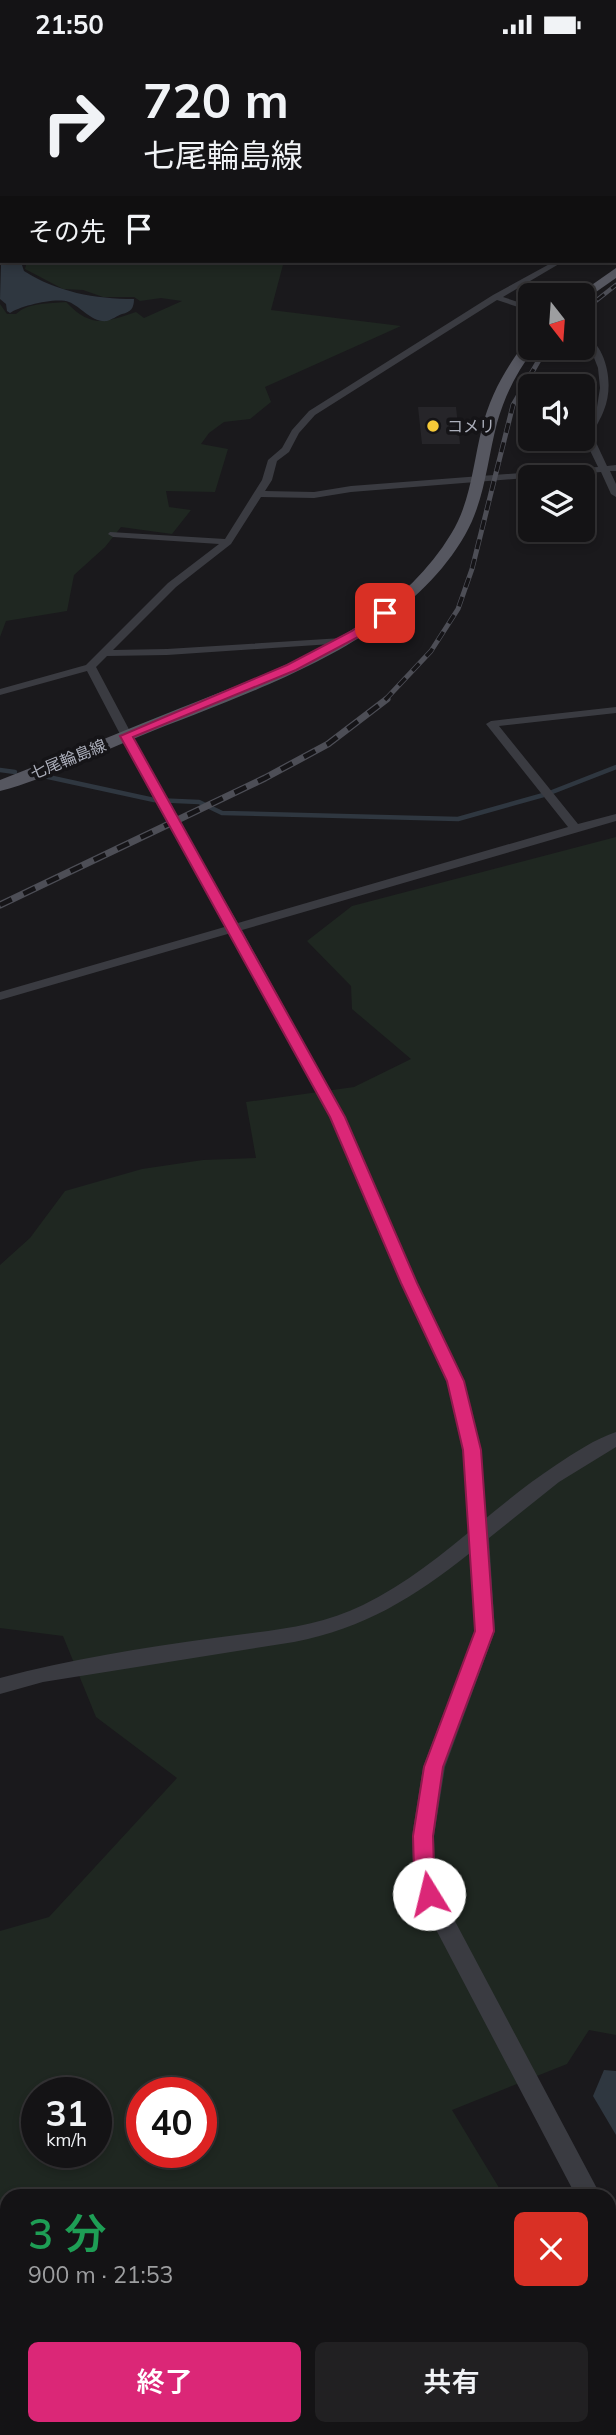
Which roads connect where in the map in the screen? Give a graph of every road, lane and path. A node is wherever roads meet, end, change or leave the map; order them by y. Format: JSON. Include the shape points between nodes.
{"nodes":[{"id":1,"x":556,"y":263,"type":"edge"},
{"id":2,"x":616,"y":272,"type":"edge"},
{"id":3,"x":595,"y":287,"type":"edge"},
{"id":4,"x":496,"y":297,"type":"junction"},
{"id":5,"x":518,"y":305,"type":"edge"},
{"id":6,"x":595,"y":349,"type":"edge"},
{"id":7,"x":519,"y":361,"type":"edge"},
{"id":8,"x":616,"y":468,"type":"edge"},
{"id":9,"x":603,"y":469,"type":"junction"},
{"id":10,"x":478,"y":478,"type":"junction"},
{"id":11,"x":258,"y":494,"type":"junction"},
{"id":12,"x":616,"y":494,"type":"edge"},
{"id":13,"x":113,"y":534,"type":"dead end"},
{"id":14,"x":228,"y":542,"type":"junction"},
{"id":15,"x":342,"y":641,"type":"junction"},
{"id":16,"x":105,"y":653,"type":"junction"},
{"id":17,"x":90,"y":667,"type":"junction"},
{"id":18,"x":0,"y":692,"type":"edge"},
{"id":19,"x":616,"y":711,"type":"edge"},
{"id":20,"x":126,"y":736,"type":"junction"},
{"id":21,"x":0,"y":786,"type":"edge"},
{"id":22,"x":616,"y":817,"type":"edge"},
{"id":23,"x":575,"y":828,"type":"junction"},
{"id":24,"x":234,"y":926,"type":"junction"},
{"id":25,"x":0,"y":996,"type":"edge"},
{"id":26,"x":616,"y":1439,"type":"edge"},
{"id":27,"x":479,"y":1537,"type":"junction"},
{"id":28,"x":0,"y":1686,"type":"edge"},
{"id":29,"x":585,"y":2189,"type":"edge"}],
"edges":[{"from":1,"to":4,"type":"street"},
{"from":2,"to":3,"type":"main road"},
{"from":4,"to":5,"type":"street"},
{"from":4,"to":11,"type":"street","via":[[312,413],[286,450],[273,460]]},
{"from":6,"to":9,"type":"street","via":[[604,384],[601,407],[588,436]]},
{"from":7,"to":10,"type":"main road","name":"七尾輪島線","via":[[494,411]]},
{"from":8,"to":9,"type":"street"},
{"from":9,"to":10,"type":"street"},
{"from":9,"to":12,"type":"street"},
{"from":10,"to":11,"type":"street","via":[[314,495]]},
{"from":10,"to":15,"type":"main road","name":"七尾輪島線","via":[[467,519],[431,572],[385,613]]},
{"from":11,"to":14,"type":"street"},
{"from":13,"to":14,"type":"street"},
{"from":14,"to":16,"type":"street","via":[[172,585]]},
{"from":15,"to":16,"type":"street"},
{"from":15,"to":20,"type":"main road","name":"七尾輪島線","via":[[264,680]]},
{"from":16,"to":17,"type":"street"},
{"from":17,"to":18,"type":"street"},
{"from":17,"to":20,"type":"street"},
{"from":19,"to":23,"type":"street","via":[[491,724]]},
{"from":20,"to":21,"type":"main road","name":"七尾輪島線"},
{"from":20,"to":24,"type":"street"},
{"from":22,"to":23,"type":"street"},
{"from":23,"to":24,"type":"street"},
{"from":24,"to":25,"type":"street"},
{"from":24,"to":27,"type":"street","via":[[337,1117],[456,1381],[472,1450]]},
{"from":26,"to":27,"type":"street","via":[[586,1453],[502,1514]]},
{"from":27,"to":28,"type":"street","via":[[371,1611],[319,1630],[43,1674]]},
{"from":27,"to":29,"type":"street","via":[[485,1631],[434,1767],[423,1836],[424,1869],[429,1894]]}]}
